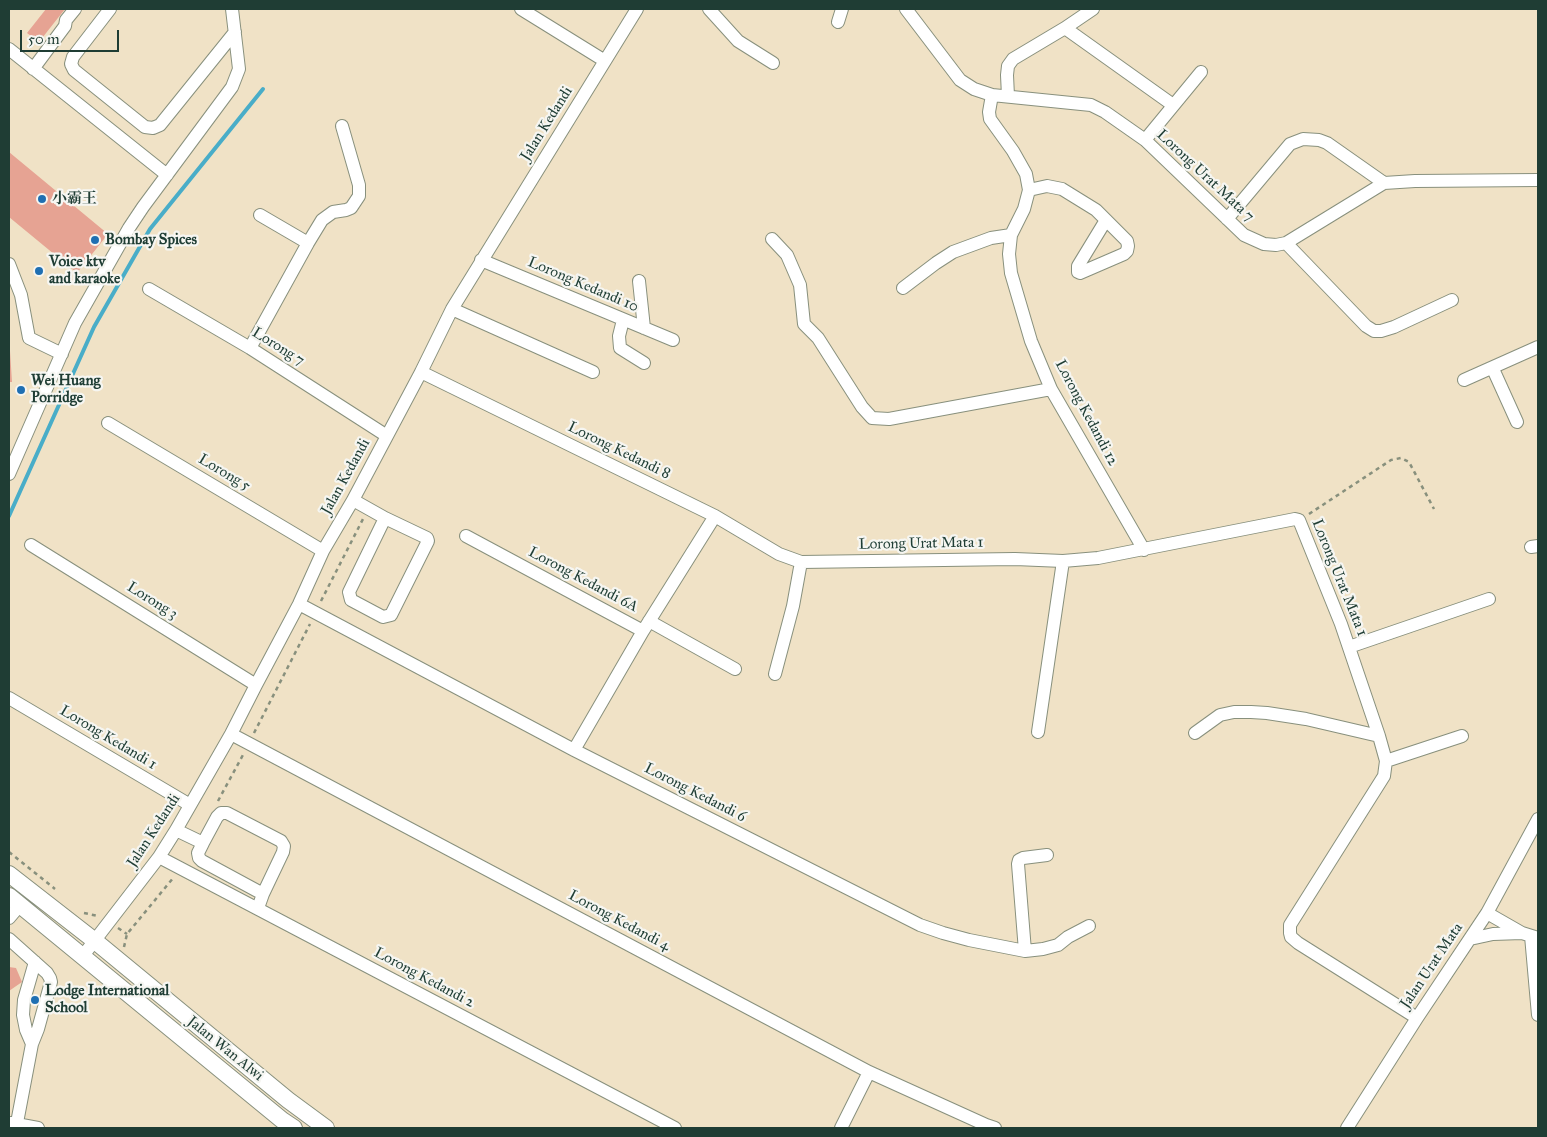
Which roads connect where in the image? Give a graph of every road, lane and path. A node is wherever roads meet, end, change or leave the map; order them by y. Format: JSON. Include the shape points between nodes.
{"nodes":[{"id":1,"x":75,"y":9,"type":"edge"},
{"id":2,"x":85,"y":9,"type":"edge"},
{"id":3,"x":110,"y":9,"type":"edge"},
{"id":4,"x":232,"y":9,"type":"edge"},
{"id":5,"x":521,"y":9,"type":"edge"},
{"id":6,"x":637,"y":9,"type":"edge"},
{"id":7,"x":709,"y":9,"type":"edge"},
{"id":8,"x":842,"y":9,"type":"edge"},
{"id":9,"x":906,"y":9,"type":"edge"},
{"id":10,"x":1093,"y":9,"type":"edge"},
{"id":11,"x":838,"y":22,"type":"dead end"},
{"id":12,"x":65,"y":26,"type":"junction"},
{"id":13,"x":1065,"y":28,"type":"junction"},
{"id":14,"x":235,"y":32,"type":"junction"},
{"id":15,"x":9,"y":49,"type":"edge"},
{"id":16,"x":605,"y":61,"type":"junction"},
{"id":17,"x":773,"y":63,"type":"dead end"},
{"id":18,"x":34,"y":69,"type":"junction"},
{"id":19,"x":1201,"y":72,"type":"dead end"},
{"id":20,"x":992,"y":94,"type":"junction"},
{"id":21,"x":1008,"y":96,"type":"junction"},
{"id":22,"x":1173,"y":105,"type":"junction"},
{"id":23,"x":342,"y":126,"type":"dead end"},
{"id":24,"x":1145,"y":140,"type":"junction"},
{"id":25,"x":167,"y":175,"type":"junction"},
{"id":26,"x":1538,"y":180,"type":"edge"},
{"id":27,"x":1384,"y":183,"type":"junction"},
{"id":28,"x":1029,"y":190,"type":"junction"},
{"id":29,"x":260,"y":215,"type":"dead end"},
{"id":30,"x":1227,"y":219,"type":"junction"},
{"id":31,"x":1106,"y":220,"type":"dead end"},
{"id":32,"x":1012,"y":235,"type":"junction"},
{"id":33,"x":772,"y":239,"type":"dead end"},
{"id":34,"x":308,"y":243,"type":"junction"},
{"id":35,"x":1286,"y":243,"type":"junction"},
{"id":36,"x":482,"y":260,"type":"junction"},
{"id":37,"x":9,"y":264,"type":"edge"},
{"id":38,"x":639,"y":281,"type":"dead end"},
{"id":39,"x":903,"y":288,"type":"dead end"},
{"id":40,"x":150,"y":289,"type":"dead end"},
{"id":41,"x":1452,"y":300,"type":"dead end"},
{"id":42,"x":452,"y":309,"type":"junction"},
{"id":43,"x":623,"y":320,"type":"junction"},
{"id":44,"x":644,"y":328,"type":"junction"},
{"id":45,"x":673,"y":340,"type":"dead end"},
{"id":46,"x":1538,"y":347,"type":"edge"},
{"id":47,"x":250,"y":348,"type":"junction"},
{"id":48,"x":62,"y":354,"type":"junction"},
{"id":49,"x":644,"y":363,"type":"dead end"},
{"id":50,"x":1493,"y":368,"type":"junction"},
{"id":51,"x":421,"y":372,"type":"junction"},
{"id":52,"x":593,"y":372,"type":"dead end"},
{"id":53,"x":1464,"y":380,"type":"dead end"},
{"id":54,"x":1051,"y":389,"type":"junction"},
{"id":55,"x":1517,"y":422,"type":"dead end"},
{"id":56,"x":108,"y":423,"type":"dead end"},
{"id":57,"x":387,"y":436,"type":"junction"},
{"id":58,"x":9,"y":474,"type":"edge"},
{"id":59,"x":353,"y":500,"type":"junction"},
{"id":60,"x":368,"y":509,"type":"junction"},
{"id":61,"x":1434,"y":509,"type":"dead end"},
{"id":62,"x":715,"y":516,"type":"junction"},
{"id":63,"x":384,"y":518,"type":"junction"},
{"id":64,"x":1300,"y":520,"type":"junction"},
{"id":65,"x":466,"y":536,"type":"dead end"},
{"id":66,"x":31,"y":546,"type":"dead end"},
{"id":67,"x":1144,"y":550,"type":"junction"},
{"id":68,"x":323,"y":551,"type":"junction"},
{"id":69,"x":1063,"y":561,"type":"junction"},
{"id":70,"x":800,"y":562,"type":"junction"},
{"id":71,"x":1489,"y":599,"type":"dead end"},
{"id":72,"x":300,"y":604,"type":"junction"},
{"id":73,"x":315,"y":613,"type":"junction"},
{"id":74,"x":646,"y":626,"type":"junction"},
{"id":75,"x":1349,"y":647,"type":"junction"},
{"id":76,"x":735,"y":669,"type":"dead end"},
{"id":77,"x":775,"y":674,"type":"dead end"},
{"id":78,"x":256,"y":685,"type":"junction"},
{"id":79,"x":9,"y":698,"type":"edge"},
{"id":80,"x":1038,"y":732,"type":"dead end"},
{"id":81,"x":1195,"y":733,"type":"dead end"},
{"id":82,"x":231,"y":734,"type":"junction"},
{"id":83,"x":1380,"y":736,"type":"junction"},
{"id":84,"x":1462,"y":736,"type":"dead end"},
{"id":85,"x":249,"y":743,"type":"junction"},
{"id":86,"x":574,"y":750,"type":"junction"},
{"id":87,"x":1386,"y":761,"type":"junction"},
{"id":88,"x":190,"y":805,"type":"junction"},
{"id":89,"x":216,"y":805,"type":"dead end"},
{"id":90,"x":1538,"y":819,"type":"edge"},
{"id":91,"x":176,"y":830,"type":"junction"},
{"id":92,"x":202,"y":843,"type":"junction"},
{"id":93,"x":9,"y":852,"type":"edge"},
{"id":94,"x":1047,"y":855,"type":"dead end"},
{"id":95,"x":159,"y":857,"type":"junction"},
{"id":96,"x":181,"y":868,"type":"junction"},
{"id":97,"x":9,"y":874,"type":"edge"},
{"id":98,"x":61,"y":894,"type":"dead end"},
{"id":99,"x":263,"y":894,"type":"junction"},
{"id":100,"x":14,"y":901,"type":"edge"},
{"id":101,"x":258,"y":908,"type":"junction"},
{"id":102,"x":83,"y":913,"type":"dead end"},
{"id":103,"x":1487,"y":913,"type":"junction"},
{"id":104,"x":9,"y":918,"type":"edge"},
{"id":105,"x":109,"y":923,"type":"junction"},
{"id":106,"x":1089,"y":926,"type":"dead end"},
{"id":107,"x":127,"y":934,"type":"junction"},
{"id":108,"x":1531,"y":936,"type":"edge"},
{"id":109,"x":9,"y":939,"type":"edge"},
{"id":110,"x":1470,"y":939,"type":"junction"},
{"id":111,"x":95,"y":941,"type":"junction"},
{"id":112,"x":1025,"y":951,"type":"junction"},
{"id":113,"x":82,"y":957,"type":"junction"},
{"id":114,"x":115,"y":958,"type":"junction"},
{"id":115,"x":35,"y":962,"type":"junction"},
{"id":116,"x":1536,"y":985,"type":"edge"},
{"id":117,"x":1538,"y":1015,"type":"edge"},
{"id":118,"x":1417,"y":1018,"type":"junction"},
{"id":119,"x":32,"y":1044,"type":"junction"},
{"id":120,"x":869,"y":1072,"type":"junction"},
{"id":121,"x":14,"y":1125,"type":"edge"},
{"id":122,"x":284,"y":1125,"type":"edge"},
{"id":123,"x":989,"y":1127,"type":"edge"},
{"id":124,"x":38,"y":1128,"type":"edge"},
{"id":125,"x":326,"y":1128,"type":"edge"},
{"id":126,"x":674,"y":1128,"type":"edge"},
{"id":127,"x":841,"y":1128,"type":"edge"},
{"id":128,"x":1347,"y":1128,"type":"edge"}],
"edges":[{"from":1,"to":12,"type":"street"},
{"from":2,"to":12,"type":"street"},
{"from":3,"to":14,"type":"street","via":[[72,57],[71,64],[74,70],[145,127],[160,125]]},
{"from":4,"to":14,"type":"street"},
{"from":5,"to":16,"type":"street"},
{"from":6,"to":16,"type":"street","name":"Jalan Kedandi"},
{"from":7,"to":17,"type":"street","via":[[738,41]]},
{"from":8,"to":11,"type":"street"},
{"from":9,"to":20,"type":"street","via":[[960,80],[974,89]]},
{"from":10,"to":13,"type":"street"},
{"from":12,"to":18,"type":"street"},
{"from":13,"to":21,"type":"street","via":[[1012,59],[1007,75]]},
{"from":13,"to":22,"type":"street"},
{"from":14,"to":25,"type":"street","via":[[239,69],[232,87]]},
{"from":15,"to":18,"type":"street"},
{"from":16,"to":36,"type":"street","name":"Jalan Kedandi"},
{"from":18,"to":25,"type":"street"},
{"from":19,"to":22,"type":"street"},
{"from":20,"to":21,"type":"street","name":"Lorong Urat Mata 7"},
{"from":20,"to":28,"type":"street","via":[[990,119],[1026,174]]},
{"from":21,"to":24,"type":"street","name":"Lorong Urat Mata 7","via":[[1091,106]]},
{"from":22,"to":24,"type":"street"},
{"from":23,"to":34,"type":"street","via":[[359,185],[359,196],[351,208],[333,212],[322,220]]},
{"from":24,"to":30,"type":"street","name":"Lorong Urat Mata 7"},
{"from":25,"to":48,"type":"street","via":[[129,228]]},
{"from":26,"to":27,"type":"street"},
{"from":27,"to":30,"type":"street","via":[[1327,143],[1303,139],[1290,144]]},
{"from":27,"to":35,"type":"street"},
{"from":28,"to":31,"type":"street","via":[[1047,186],[1062,189]]},
{"from":28,"to":32,"type":"street","name":"Lorong Kedandi 12"},
{"from":29,"to":34,"type":"street"},
{"from":30,"to":35,"type":"street","name":"Lorong Urat Mata 7","via":[[1244,235],[1264,244]]},
{"from":32,"to":39,"type":"street","via":[[991,238],[954,252]]},
{"from":32,"to":54,"type":"street","name":"Lorong Kedandi 12","via":[[1011,273],[1031,341]]},
{"from":33,"to":54,"type":"street","via":[[787,255],[800,285],[804,324],[818,338],[872,418],[889,419]]},
{"from":34,"to":47,"type":"street"},
{"from":35,"to":41,"type":"street","via":[[1366,326],[1374,330],[1394,328]]},
{"from":36,"to":42,"type":"street","name":"Jalan Kedandi"},
{"from":36,"to":43,"type":"street","name":"Lorong Kedandi 10"},
{"from":37,"to":48,"type":"street","via":[[21,296],[29,338]]},
{"from":38,"to":44,"type":"street"},
{"from":40,"to":47,"type":"street","name":"Lorong 7"},
{"from":42,"to":51,"type":"street","name":"Jalan Kedandi"},
{"from":42,"to":52,"type":"street"},
{"from":43,"to":44,"type":"street","name":"Lorong Kedandi 10"},
{"from":43,"to":49,"type":"street","via":[[620,348]]},
{"from":44,"to":45,"type":"street","name":"Lorong Kedandi 10"},
{"from":46,"to":50,"type":"street"},
{"from":47,"to":57,"type":"street","name":"Lorong 7"},
{"from":48,"to":58,"type":"street"},
{"from":50,"to":53,"type":"street"},
{"from":50,"to":55,"type":"street"},
{"from":51,"to":57,"type":"street","name":"Jalan Kedandi"},
{"from":51,"to":62,"type":"street","name":"Lorong Kedandi 8"},
{"from":54,"to":67,"type":"street","name":"Lorong Kedandi 12"},
{"from":56,"to":68,"type":"street","name":"Lorong 5"},
{"from":57,"to":59,"type":"street","name":"Jalan Kedandi"},
{"from":59,"to":60,"type":"street"},
{"from":59,"to":68,"type":"street","name":"Jalan Kedandi"},
{"from":60,"to":63,"type":"street"},
{"from":60,"to":73,"type":"path"},
{"from":61,"to":64,"type":"path","via":[[1409,462],[1401,458],[1391,460]]},
{"from":62,"to":70,"type":"street","name":"Lorong Kedandi 8","via":[[779,554]]},
{"from":62,"to":74,"type":"street"},
{"from":63,"to":63,"type":"street","via":[[349,592],[351,600],[383,617],[391,615],[428,541]]},
{"from":64,"to":67,"type":"street","name":"Lorong Urat Mata 1"},
{"from":64,"to":75,"type":"street","name":"Lorong Urat Mata 1"},
{"from":65,"to":74,"type":"street","name":"Lorong Kedandi 6A"},
{"from":66,"to":78,"type":"street","name":"Lorong 3"},
{"from":67,"to":69,"type":"street","name":"Lorong Urat Mata 1"},
{"from":68,"to":72,"type":"street","name":"Jalan Kedandi"},
{"from":69,"to":70,"type":"street","name":"Lorong Urat Mata 1"},
{"from":69,"to":80,"type":"street"},
{"from":70,"to":77,"type":"street","via":[[793,606]]},
{"from":71,"to":75,"type":"street"},
{"from":72,"to":73,"type":"street","name":"Lorong Kedandi 6"},
{"from":72,"to":78,"type":"street","name":"Jalan Kedandi"},
{"from":73,"to":85,"type":"path"},
{"from":73,"to":86,"type":"street","name":"Lorong Kedandi 6"},
{"from":74,"to":76,"type":"street"},
{"from":74,"to":86,"type":"street","name":"Lorong Kedandi 6A"},
{"from":75,"to":83,"type":"street","name":"Lorong Urat Mata 1"},
{"from":78,"to":82,"type":"street","name":"Jalan Kedandi"},
{"from":79,"to":88,"type":"street","name":"Lorong Kedandi 1"},
{"from":81,"to":83,"type":"street","via":[[1220,715],[1251,712],[1306,719]]},
{"from":82,"to":85,"type":"street","name":"Lorong Kedandi 4"},
{"from":82,"to":88,"type":"street","name":"Jalan Kedandi"},
{"from":83,"to":87,"type":"street","name":"Lorong Urat Mata 1"},
{"from":84,"to":87,"type":"street"},
{"from":85,"to":89,"type":"path"},
{"from":85,"to":120,"type":"street","name":"Lorong Kedandi 4"},
{"from":86,"to":112,"type":"street","name":"Lorong Kedandi 6","via":[[920,925],[943,934]]},
{"from":87,"to":118,"type":"street","via":[[1384,776],[1290,925],[1290,933],[1298,943]]},
{"from":88,"to":91,"type":"street","name":"Jalan Kedandi"},
{"from":90,"to":103,"type":"street","name":"Jalan Urat Mata"},
{"from":91,"to":92,"type":"street"},
{"from":91,"to":95,"type":"street","name":"Jalan Kedandi"},
{"from":92,"to":99,"type":"street","via":[[198,852],[202,861]]},
{"from":92,"to":99,"type":"street","via":[[217,817],[227,813],[281,840],[283,852]]},
{"from":93,"to":98,"type":"path"},
{"from":94,"to":112,"type":"street","via":[[1023,858],[1017,868]]},
{"from":95,"to":96,"type":"street","name":"Lorong Kedandi 2"},
{"from":95,"to":105,"type":"street","name":"Jalan Kedandi"},
{"from":96,"to":101,"type":"street","name":"Lorong Kedandi 2"},
{"from":96,"to":107,"type":"path"},
{"from":97,"to":111,"type":"main road","name":"Jalan Wan Alwi"},
{"from":99,"to":101,"type":"street"},
{"from":100,"to":104,"type":"street"},
{"from":100,"to":113,"type":"main road","name":"Jalan Wan Alwi"},
{"from":101,"to":126,"type":"street","name":"Lorong Kedandi 2"},
{"from":102,"to":105,"type":"path","via":[[98,916]]},
{"from":103,"to":108,"type":"street"},
{"from":103,"to":110,"type":"street","name":"Jalan Urat Mata"},
{"from":105,"to":107,"type":"path"},
{"from":105,"to":111,"type":"street","name":"Jalan Kedandi"},
{"from":106,"to":112,"type":"street","name":"Lorong Kedandi 6","via":[[1058,945]]},
{"from":107,"to":114,"type":"path","via":[[124,946]]},
{"from":108,"to":110,"type":"street","via":[[1493,934]]},
{"from":108,"to":116,"type":"street"},
{"from":109,"to":115,"type":"street"},
{"from":110,"to":118,"type":"street","name":"Jalan Urat Mata"},
{"from":111,"to":113,"type":"street","name":"Jalan Kedandi"},
{"from":111,"to":114,"type":"main road","name":"Jalan Wan Alwi"},
{"from":113,"to":122,"type":"main road","name":"Jalan Wan Alwi"},
{"from":114,"to":125,"type":"main road","name":"Jalan Wan Alwi"},
{"from":115,"to":119,"type":"street","via":[[23,1015]]},
{"from":115,"to":119,"type":"street","via":[[51,982]]},
{"from":116,"to":117,"type":"street"},
{"from":118,"to":128,"type":"street","name":"Jalan Urat Mata"},
{"from":119,"to":121,"type":"street"},
{"from":120,"to":123,"type":"street","name":"Lorong Kedandi 4"},
{"from":120,"to":127,"type":"street"},
{"from":121,"to":124,"type":"street"}]}
